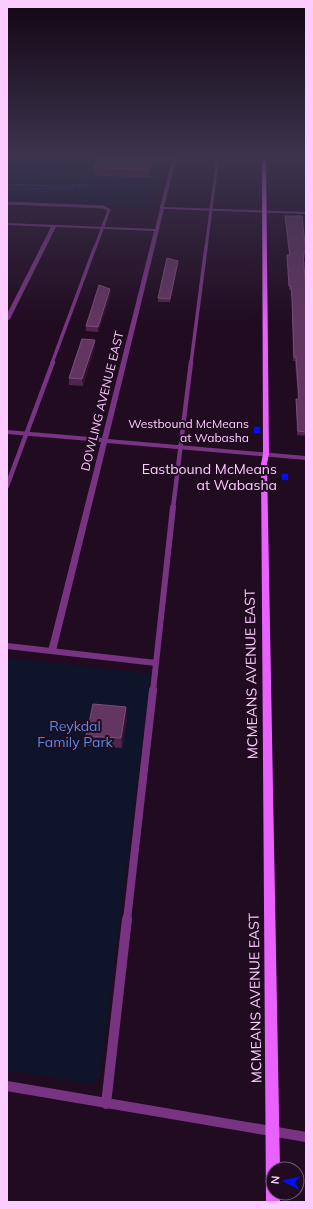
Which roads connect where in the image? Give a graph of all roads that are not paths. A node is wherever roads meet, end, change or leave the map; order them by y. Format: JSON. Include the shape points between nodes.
{"nodes":[{"id":1,"x":108,"y":212,"type":"edge"},
{"id":2,"x":160,"y":212,"type":"edge"},
{"id":3,"x":211,"y":212,"type":"edge"},
{"id":4,"x":265,"y":212,"type":"edge"},
{"id":5,"x":274,"y":212,"type":"edge"},
{"id":6,"x":306,"y":214,"type":"edge"},
{"id":7,"x":7,"y":224,"type":"edge"},
{"id":8,"x":54,"y":226,"type":"junction"},
{"id":9,"x":102,"y":228,"type":"junction"},
{"id":10,"x":156,"y":230,"type":"junction"},
{"id":11,"x":7,"y":319,"type":"edge"},
{"id":12,"x":7,"y":432,"type":"edge"},
{"id":13,"x":27,"y":433,"type":"junction"},
{"id":14,"x":104,"y":440,"type":"junction"},
{"id":15,"x":181,"y":446,"type":"junction"},
{"id":16,"x":266,"y":454,"type":"junction"},
{"id":17,"x":306,"y":458,"type":"edge"},
{"id":18,"x":7,"y":486,"type":"edge"},
{"id":19,"x":7,"y":646,"type":"edge"},
{"id":20,"x":52,"y":651,"type":"junction"},
{"id":21,"x":156,"y":663,"type":"junction"},
{"id":22,"x":7,"y":1086,"type":"edge"},
{"id":23,"x":106,"y":1104,"type":"junction"},
{"id":24,"x":272,"y":1131,"type":"junction"},
{"id":25,"x":306,"y":1137,"type":"edge"},
{"id":26,"x":272,"y":1161,"type":"edge"}],
"edges":[{"from":1,"to":9,"type":"lane"},
{"from":2,"to":10,"type":"street","name":"DOWLING AVENUE EAST"},
{"from":3,"to":15,"type":"lane"},
{"from":4,"to":16,"type":"street","name":"MCMEANS AVENUE EAST"},
{"from":5,"to":6,"type":"street"},
{"from":7,"to":8,"type":"street"},
{"from":8,"to":9,"type":"street"},
{"from":8,"to":11,"type":"street"},
{"from":9,"to":10,"type":"street"},
{"from":9,"to":13,"type":"lane"},
{"from":10,"to":14,"type":"street","name":"DOWLING AVENUE EAST"},
{"from":12,"to":13,"type":"street"},
{"from":13,"to":14,"type":"street"},
{"from":13,"to":18,"type":"lane"},
{"from":14,"to":15,"type":"street"},
{"from":14,"to":20,"type":"street","name":"DOWLING AVENUE EAST"},
{"from":15,"to":16,"type":"street"},
{"from":15,"to":21,"type":"lane"},
{"from":16,"to":17,"type":"street"},
{"from":16,"to":24,"type":"street","name":"MCMEANS AVENUE EAST","via":[[264,464]]},
{"from":19,"to":20,"type":"lane"},
{"from":20,"to":21,"type":"lane"},
{"from":21,"to":23,"type":"lane"},
{"from":22,"to":23,"type":"lane"},
{"from":23,"to":24,"type":"lane"},
{"from":24,"to":25,"type":"lane"},
{"from":24,"to":26,"type":"street","name":"MCMEANS AVENUE EAST"}]}
